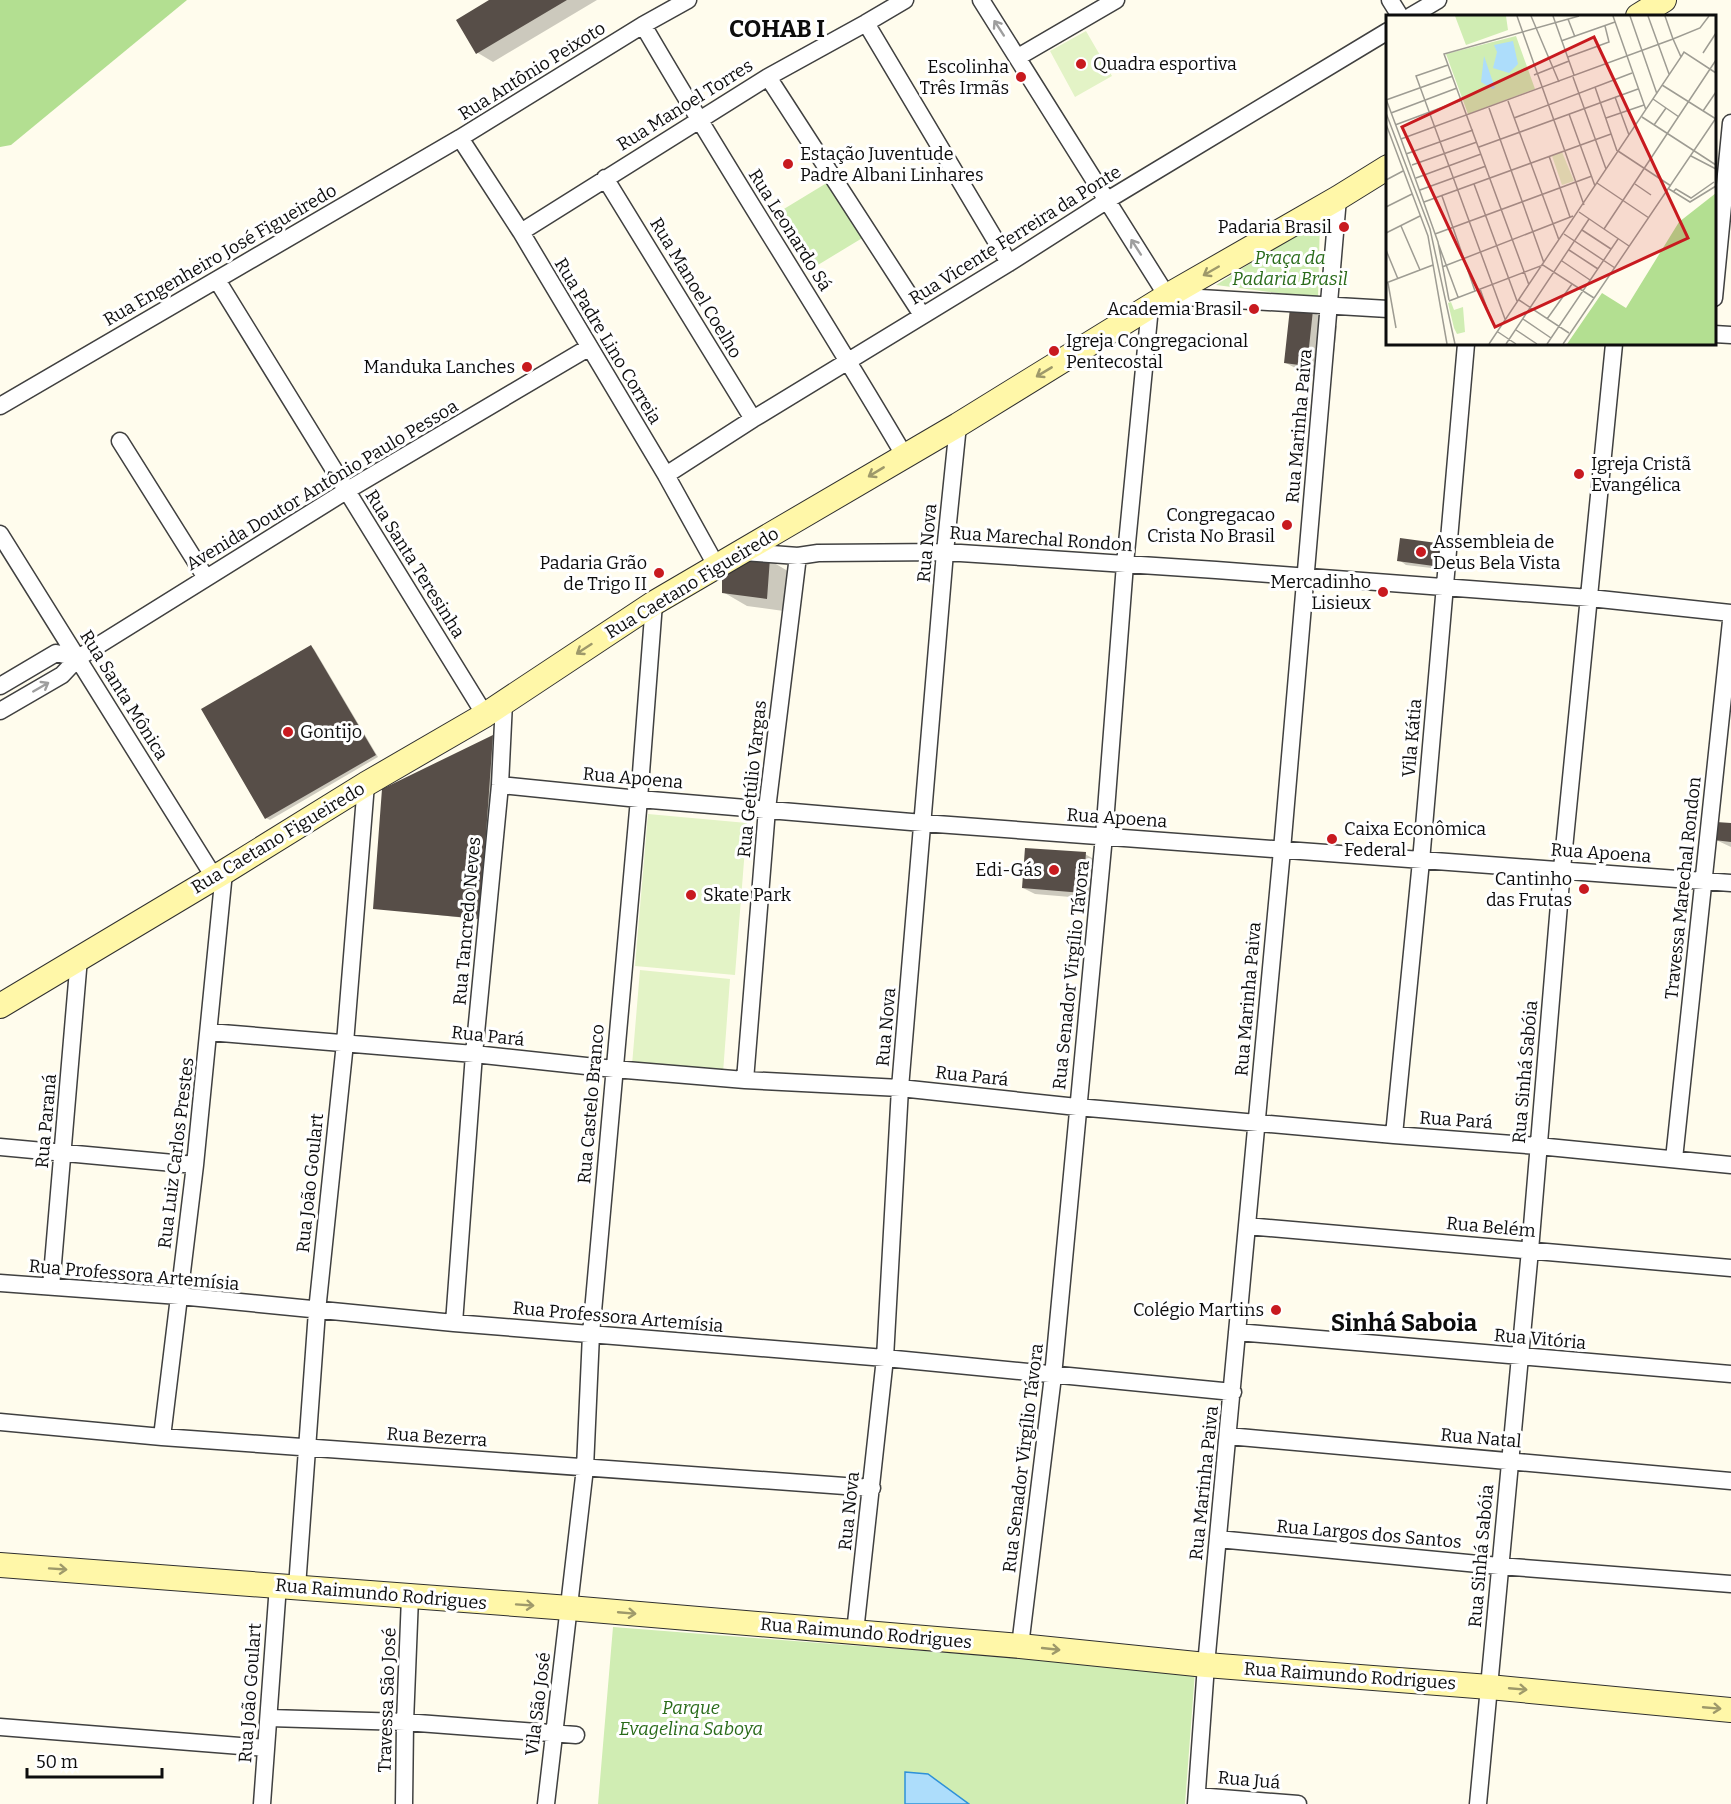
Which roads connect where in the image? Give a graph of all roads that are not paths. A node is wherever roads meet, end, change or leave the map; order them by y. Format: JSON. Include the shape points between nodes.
{"nodes":[{"id":1,"x":688,"y":0,"type":"edge"},
{"id":2,"x":905,"y":0,"type":"edge"},
{"id":3,"x":981,"y":0,"type":"edge"},
{"id":4,"x":1116,"y":0,"type":"edge"},
{"id":5,"x":1390,"y":0,"type":"edge"},
{"id":6,"x":1438,"y":0,"type":"edge"},
{"id":7,"x":1664,"y":0,"type":"edge"},
{"id":8,"x":1399,"y":15,"type":"edge"},
{"id":9,"x":1413,"y":15,"type":"edge"},
{"id":10,"x":1640,"y":15,"type":"edge"},
{"id":11,"x":866,"y":23,"type":"junction"},
{"id":12,"x":643,"y":25,"type":"junction"},
{"id":13,"x":1386,"y":32,"type":"edge"},
{"id":14,"x":1018,"y":57,"type":"junction"},
{"id":15,"x":768,"y":77,"type":"junction"},
{"id":16,"x":698,"y":120,"type":"junction"},
{"id":17,"x":1731,"y":123,"type":"edge"},
{"id":18,"x":460,"y":138,"type":"junction"},
{"id":19,"x":1386,"y":168,"type":"edge"},
{"id":20,"x":605,"y":178,"type":"junction"},
{"id":21,"x":1338,"y":198,"type":"junction"},
{"id":22,"x":1106,"y":201,"type":"junction"},
{"id":23,"x":521,"y":232,"type":"junction"},
{"id":24,"x":1009,"y":263,"type":"junction"},
{"id":25,"x":1716,"y":277,"type":"edge"},
{"id":26,"x":217,"y":280,"type":"junction"},
{"id":27,"x":1159,"y":302,"type":"junction"},
{"id":28,"x":1329,"y":306,"type":"junction"},
{"id":29,"x":1386,"y":309,"type":"edge"},
{"id":30,"x":922,"y":315,"type":"junction"},
{"id":31,"x":1716,"y":334,"type":"edge"},
{"id":32,"x":1731,"y":335,"type":"edge"},
{"id":33,"x":1466,"y":345,"type":"edge"},
{"id":34,"x":1614,"y":345,"type":"edge"},
{"id":35,"x":588,"y":348,"type":"junction"},
{"id":36,"x":849,"y":362,"type":"junction"},
{"id":37,"x":0,"y":406,"type":"edge"},
{"id":38,"x":753,"y":419,"type":"junction"},
{"id":39,"x":958,"y":425,"type":"junction"},
{"id":40,"x":120,"y":441,"type":"dead end"},
{"id":41,"x":904,"y":455,"type":"junction"},
{"id":42,"x":666,"y":476,"type":"junction"},
{"id":43,"x":346,"y":490,"type":"junction"},
{"id":44,"x":0,"y":534,"type":"edge"},
{"id":45,"x":743,"y":552,"type":"junction"},
{"id":46,"x":945,"y":552,"type":"junction"},
{"id":47,"x":798,"y":556,"type":"junction"},
{"id":48,"x":1125,"y":564,"type":"junction"},
{"id":49,"x":717,"y":567,"type":"junction"},
{"id":50,"x":1305,"y":576,"type":"junction"},
{"id":51,"x":206,"y":578,"type":"junction"},
{"id":52,"x":1446,"y":588,"type":"junction"},
{"id":53,"x":1590,"y":598,"type":"junction"},
{"id":54,"x":654,"y":603,"type":"junction"},
{"id":55,"x":1731,"y":613,"type":"edge"},
{"id":56,"x":1731,"y":621,"type":"edge"},
{"id":57,"x":78,"y":658,"type":"junction"},
{"id":58,"x":0,"y":686,"type":"edge"},
{"id":59,"x":495,"y":709,"type":"junction"},
{"id":60,"x":0,"y":711,"type":"edge"},
{"id":61,"x":366,"y":784,"type":"junction"},
{"id":62,"x":500,"y":785,"type":"junction"},
{"id":63,"x":639,"y":799,"type":"junction"},
{"id":64,"x":767,"y":809,"type":"junction"},
{"id":65,"x":923,"y":823,"type":"junction"},
{"id":66,"x":1104,"y":837,"type":"junction"},
{"id":67,"x":1282,"y":850,"type":"junction"},
{"id":68,"x":1421,"y":861,"type":"junction"},
{"id":69,"x":1562,"y":869,"type":"junction"},
{"id":70,"x":219,"y":875,"type":"junction"},
{"id":71,"x":1704,"y":880,"type":"junction"},
{"id":72,"x":1731,"y":883,"type":"edge"},
{"id":73,"x":80,"y":958,"type":"junction"},
{"id":74,"x":0,"y":1006,"type":"edge"},
{"id":75,"x":209,"y":1032,"type":"junction"},
{"id":76,"x":345,"y":1043,"type":"junction"},
{"id":77,"x":474,"y":1054,"type":"junction"},
{"id":78,"x":614,"y":1069,"type":"junction"},
{"id":79,"x":745,"y":1080,"type":"junction"},
{"id":80,"x":900,"y":1088,"type":"junction"},
{"id":81,"x":1077,"y":1107,"type":"junction"},
{"id":82,"x":1256,"y":1122,"type":"junction"},
{"id":83,"x":1394,"y":1135,"type":"junction"},
{"id":84,"x":1538,"y":1146,"type":"junction"},
{"id":85,"x":0,"y":1147,"type":"edge"},
{"id":86,"x":62,"y":1152,"type":"junction"},
{"id":87,"x":1674,"y":1160,"type":"junction"},
{"id":88,"x":195,"y":1165,"type":"junction"},
{"id":89,"x":1731,"y":1165,"type":"edge"},
{"id":90,"x":1247,"y":1226,"type":"junction"},
{"id":91,"x":1530,"y":1250,"type":"junction"},
{"id":92,"x":1731,"y":1268,"type":"edge"},
{"id":93,"x":0,"y":1283,"type":"edge"},
{"id":94,"x":51,"y":1287,"type":"junction"},
{"id":95,"x":178,"y":1296,"type":"junction"},
{"id":96,"x":317,"y":1311,"type":"junction"},
{"id":97,"x":454,"y":1323,"type":"junction"},
{"id":98,"x":1237,"y":1332,"type":"junction"},
{"id":99,"x":591,"y":1334,"type":"junction"},
{"id":100,"x":1519,"y":1356,"type":"junction"},
{"id":101,"x":885,"y":1358,"type":"junction"},
{"id":102,"x":1731,"y":1374,"type":"edge"},
{"id":103,"x":1053,"y":1376,"type":"junction"},
{"id":104,"x":1233,"y":1392,"type":"junction"},
{"id":105,"x":0,"y":1422,"type":"edge"},
{"id":106,"x":1228,"y":1436,"type":"junction"},
{"id":107,"x":162,"y":1437,"type":"junction"},
{"id":108,"x":307,"y":1447,"type":"junction"},
{"id":109,"x":1510,"y":1460,"type":"junction"},
{"id":110,"x":585,"y":1468,"type":"junction"},
{"id":111,"x":1731,"y":1480,"type":"edge"},
{"id":112,"x":872,"y":1488,"type":"junction"},
{"id":113,"x":1218,"y":1539,"type":"junction"},
{"id":114,"x":0,"y":1564,"type":"edge"},
{"id":115,"x":1499,"y":1566,"type":"junction"},
{"id":116,"x":1731,"y":1584,"type":"edge"},
{"id":117,"x":287,"y":1586,"type":"junction"},
{"id":118,"x":410,"y":1597,"type":"junction"},
{"id":119,"x":569,"y":1608,"type":"junction"},
{"id":120,"x":855,"y":1632,"type":"junction"},
{"id":121,"x":1020,"y":1646,"type":"junction"},
{"id":122,"x":1206,"y":1665,"type":"junction"},
{"id":123,"x":1489,"y":1687,"type":"junction"},
{"id":124,"x":1731,"y":1710,"type":"edge"},
{"id":125,"x":268,"y":1719,"type":"junction"},
{"id":126,"x":405,"y":1722,"type":"junction"},
{"id":127,"x":0,"y":1727,"type":"edge"},
{"id":128,"x":555,"y":1732,"type":"junction"},
{"id":129,"x":576,"y":1736,"type":"dead end"},
{"id":130,"x":266,"y":1748,"type":"junction"},
{"id":131,"x":1197,"y":1800,"type":"edge"},
{"id":132,"x":262,"y":1804,"type":"edge"},
{"id":133,"x":404,"y":1804,"type":"edge"},
{"id":134,"x":546,"y":1804,"type":"edge"},
{"id":135,"x":1298,"y":1804,"type":"edge"},
{"id":136,"x":1478,"y":1804,"type":"edge"}],
"edges":[{"from":1,"to":12,"type":"street","name":"Rua Antônio Peixoto"},
{"from":2,"to":11,"type":"street","name":"Rua Manoel Torres"},
{"from":14,"to":3,"type":"street","one_way":true},
{"from":4,"to":14,"type":"street"},
{"from":5,"to":8,"type":"street"},
{"from":6,"to":9,"type":"street"},
{"from":7,"to":10,"type":"main road"},
{"from":11,"to":15,"type":"street","name":"Rua Manoel Torres"},
{"from":11,"to":24,"type":"street"},
{"from":12,"to":16,"type":"street","name":"Rua Leonardo Sá"},
{"from":12,"to":18,"type":"street","name":"Rua Antônio Peixoto"},
{"from":13,"to":22,"type":"street","name":"Rua Vicente Ferreira da Ponte"},
{"from":14,"to":22,"type":"street"},
{"from":15,"to":16,"type":"street","name":"Rua Manoel Torres"},
{"from":15,"to":30,"type":"street"},
{"from":16,"to":20,"type":"street","name":"Rua Manoel Torres"},
{"from":16,"to":36,"type":"street","name":"Rua Leonardo Sá"},
{"from":17,"to":25,"type":"street"},
{"from":18,"to":23,"type":"street","name":"Rua Padre Lino Correia"},
{"from":18,"to":26,"type":"street","name":"Rua Engenheiro José Figueiredo"},
{"from":19,"to":21,"type":"main road","name":"Rua Caetano Figueiredo"},
{"from":20,"to":23,"type":"street","name":"Rua Manoel Torres"},
{"from":20,"to":38,"type":"street","name":"Rua Manoel Coelho"},
{"from":21,"to":27,"type":"main road","name":"Rua Caetano Figueiredo","one_way":true},
{"from":21,"to":28,"type":"street","name":"Rua Marinha Paiva"},
{"from":22,"to":24,"type":"street","name":"Rua Vicente Ferreira da Ponte"},
{"from":27,"to":22,"type":"street","one_way":true},
{"from":23,"to":35,"type":"street","name":"Rua Padre Lino Correia"},
{"from":24,"to":30,"type":"street","name":"Rua Vicente Ferreira da Ponte"},
{"from":26,"to":37,"type":"street","name":"Rua Engenheiro José Figueiredo"},
{"from":26,"to":43,"type":"street","name":"Rua Santa Teresinha"},
{"from":27,"to":28,"type":"street"},
{"from":27,"to":39,"type":"main road","name":"Rua Caetano Figueiredo","one_way":true},
{"from":27,"to":48,"type":"street","name":"Rua Senador Virgílio Távora"},
{"from":28,"to":29,"type":"street"},
{"from":28,"to":50,"type":"street","name":"Rua Marinha Paiva"},
{"from":30,"to":36,"type":"street","name":"Rua Vicente Ferreira da Ponte"},
{"from":31,"to":32,"type":"street"},
{"from":33,"to":52,"type":"street","name":"Vila Kátia"},
{"from":34,"to":53,"type":"street","name":"Rua Sinhá Sabóia"},
{"from":35,"to":42,"type":"street","name":"Rua Padre Lino Correia"},
{"from":35,"to":43,"type":"street","name":"Avenida Doutor Antônio Paulo Pessoa"},
{"from":36,"to":38,"type":"street","name":"Rua Vicente Ferreira da Ponte"},
{"from":36,"to":41,"type":"street","name":"Rua Leonardo Sá"},
{"from":38,"to":42,"type":"street","name":"Rua Vicente Ferreira da Ponte"},
{"from":39,"to":41,"type":"main road","name":"Rua Caetano Figueiredo"},
{"from":39,"to":46,"type":"street","name":"Rua Nova"},
{"from":40,"to":51,"type":"street"},
{"from":41,"to":45,"type":"main road","name":"Rua Caetano Figueiredo","one_way":true},
{"from":42,"to":49,"type":"street","name":"Rua Padre Lino Correia"},
{"from":43,"to":51,"type":"street","name":"Avenida Doutor Antônio Paulo Pessoa"},
{"from":43,"to":59,"type":"street","name":"Rua Santa Teresinha"},
{"from":44,"to":57,"type":"street","name":"Rua Santa Mônica"},
{"from":45,"to":47,"type":"street","name":"Rua Marechal Rondon"},
{"from":45,"to":49,"type":"main road","name":"Rua Caetano Figueiredo"},
{"from":46,"to":47,"type":"street","name":"Rua Marechal Rondon"},
{"from":46,"to":48,"type":"street","name":"Rua Marechal Rondon"},
{"from":46,"to":65,"type":"street","name":"Rua Nova"},
{"from":47,"to":64,"type":"street","name":"Rua Getúlio Vargas"},
{"from":48,"to":50,"type":"street","name":"Rua Marechal Rondon"},
{"from":48,"to":66,"type":"street","name":"Rua Senador Virgílio Távora"},
{"from":49,"to":54,"type":"main road","name":"Rua Caetano Figueiredo"},
{"from":50,"to":52,"type":"street","name":"Rua Marechal Rondon"},
{"from":50,"to":67,"type":"street","name":"Rua Marinha Paiva"},
{"from":51,"to":57,"type":"street","name":"Avenida Doutor Antônio Paulo Pessoa"},
{"from":52,"to":53,"type":"street","name":"Rua Marechal Rondon"},
{"from":52,"to":68,"type":"street","name":"Vila Kátia"},
{"from":53,"to":55,"type":"street","name":"Rua Marechal Rondon"},
{"from":53,"to":69,"type":"street","name":"Rua Sinhá Sabóia"},
{"from":54,"to":59,"type":"main road","name":"Rua Caetano Figueiredo","one_way":true},
{"from":54,"to":63,"type":"street","name":"Rua Castelo Branco"},
{"from":56,"to":71,"type":"street","name":"Travessa Marechal Rondon"},
{"from":57,"to":58,"type":"street","via":[[56,653]]},
{"from":60,"to":57,"type":"street","name":"Avenida Doutor Antônio Paulo Pessoa","one_way":true,"via":[[62,675]]},
{"from":57,"to":70,"type":"street","name":"Rua Santa Mônica"},
{"from":59,"to":61,"type":"main road","name":"Rua Caetano Figueiredo"},
{"from":59,"to":62,"type":"street","name":"Rua Tancredo Neves"},
{"from":61,"to":70,"type":"main road","name":"Rua Caetano Figueiredo"},
{"from":61,"to":76,"type":"street","name":"Rua João Goulart"},
{"from":62,"to":63,"type":"street","name":"Rua Apoena"},
{"from":62,"to":77,"type":"street","name":"Rua Tancredo Neves"},
{"from":63,"to":64,"type":"street","name":"Rua Apoena"},
{"from":63,"to":78,"type":"street","name":"Rua Castelo Branco"},
{"from":64,"to":65,"type":"street","name":"Rua Apoena"},
{"from":64,"to":79,"type":"street","name":"Rua Getúlio Vargas"},
{"from":65,"to":66,"type":"street","name":"Rua Apoena"},
{"from":65,"to":80,"type":"street","name":"Rua Nova"},
{"from":66,"to":67,"type":"street","name":"Rua Apoena"},
{"from":66,"to":81,"type":"street","name":"Rua Senador Virgílio Távora"},
{"from":67,"to":68,"type":"street","name":"Rua Apoena"},
{"from":67,"to":82,"type":"street","name":"Rua Marinha Paiva"},
{"from":68,"to":69,"type":"street","name":"Rua Apoena"},
{"from":68,"to":83,"type":"street","name":"Vila Kátia"},
{"from":69,"to":71,"type":"street","name":"Rua Apoena"},
{"from":69,"to":84,"type":"street","name":"Rua Sinhá Sabóia"},
{"from":70,"to":73,"type":"main road","name":"Rua Caetano Figueiredo"},
{"from":70,"to":75,"type":"street","name":"Rua Luiz Carlos Prestes"},
{"from":71,"to":72,"type":"street","name":"Rua Apoena"},
{"from":71,"to":87,"type":"street","name":"Travessa Marechal Rondon"},
{"from":73,"to":74,"type":"main road","name":"Rua Caetano Figueiredo"},
{"from":73,"to":86,"type":"street","name":"Rua Paraná"},
{"from":75,"to":76,"type":"street","name":"Rua Pará"},
{"from":75,"to":88,"type":"street","name":"Rua Luiz Carlos Prestes"},
{"from":76,"to":77,"type":"street","name":"Rua Pará"},
{"from":76,"to":96,"type":"street","name":"Rua João Goulart"},
{"from":77,"to":78,"type":"street","name":"Rua Pará"},
{"from":77,"to":97,"type":"street","name":"Rua Tancredo Neves"},
{"from":78,"to":79,"type":"street","name":"Rua Pará"},
{"from":78,"to":99,"type":"street","name":"Rua Castelo Branco"},
{"from":79,"to":80,"type":"street","name":"Rua Pará"},
{"from":80,"to":81,"type":"street","name":"Rua Pará"},
{"from":80,"to":101,"type":"street","name":"Rua Nova"},
{"from":81,"to":82,"type":"street","name":"Rua Pará"},
{"from":81,"to":103,"type":"street","name":"Rua Senador Virgílio Távora"},
{"from":82,"to":83,"type":"street","name":"Rua Pará"},
{"from":82,"to":90,"type":"street","name":"Rua Marinha Paiva"},
{"from":83,"to":84,"type":"street","name":"Rua Pará"},
{"from":84,"to":87,"type":"street","name":"Rua Pará"},
{"from":84,"to":91,"type":"street","name":"Rua Sinhá Sabóia"},
{"from":85,"to":86,"type":"street"},
{"from":86,"to":88,"type":"street"},
{"from":86,"to":94,"type":"street","name":"Rua Paraná"},
{"from":87,"to":89,"type":"street","name":"Rua Pará"},
{"from":88,"to":95,"type":"street","name":"Rua Luiz Carlos Prestes"},
{"from":90,"to":91,"type":"street","name":"Rua Belém"},
{"from":90,"to":98,"type":"street","name":"Rua Marinha Paiva"},
{"from":91,"to":92,"type":"street","name":"Rua Belém"},
{"from":91,"to":100,"type":"street","name":"Rua Sinhá Sabóia"},
{"from":93,"to":94,"type":"street","name":"Rua Professora Artemísia"},
{"from":94,"to":95,"type":"street","name":"Rua Professora Artemísia"},
{"from":95,"to":96,"type":"street","name":"Rua Professora Artemísia"},
{"from":95,"to":107,"type":"street","name":"Rua Luiz Carlos Prestes"},
{"from":96,"to":97,"type":"street","name":"Rua Professora Artemísia"},
{"from":96,"to":108,"type":"street","name":"Rua João Goulart"},
{"from":97,"to":99,"type":"street","name":"Rua Professora Artemísia"},
{"from":98,"to":100,"type":"street","name":"Rua Vitória"},
{"from":98,"to":104,"type":"street","name":"Rua Marinha Paiva"},
{"from":99,"to":101,"type":"street","name":"Rua Professora Artemísia"},
{"from":99,"to":110,"type":"street","name":"Rua Castelo Branco"},
{"from":100,"to":102,"type":"street","name":"Rua Vitória"},
{"from":100,"to":109,"type":"street","name":"Rua Sinhá Sabóia"},
{"from":101,"to":103,"type":"street","name":"Rua Professora Artemísia"},
{"from":101,"to":112,"type":"street","name":"Rua Nova"},
{"from":103,"to":104,"type":"street","name":"Rua Professora Artemísia"},
{"from":103,"to":121,"type":"street","name":"Rua Senador Virgílio Távora"},
{"from":104,"to":106,"type":"street","name":"Rua Marinha Paiva"},
{"from":105,"to":107,"type":"street","name":"Rua Bezerra"},
{"from":106,"to":109,"type":"street","name":"Rua Natal"},
{"from":106,"to":113,"type":"street","name":"Rua Marinha Paiva"},
{"from":107,"to":108,"type":"street","name":"Rua Bezerra"},
{"from":108,"to":110,"type":"street","name":"Rua Bezerra"},
{"from":108,"to":117,"type":"street","name":"Rua João Goulart"},
{"from":109,"to":111,"type":"street","name":"Rua Natal"},
{"from":109,"to":115,"type":"street","name":"Rua Sinhá Sabóia"},
{"from":110,"to":112,"type":"street","name":"Rua Bezerra"},
{"from":110,"to":119,"type":"street","name":"Rua Castelo Branco"},
{"from":112,"to":120,"type":"street","name":"Rua Nova"},
{"from":113,"to":115,"type":"street","name":"Rua Largos dos Santos"},
{"from":113,"to":122,"type":"street","name":"Rua Marinha Paiva"},
{"from":114,"to":117,"type":"main road","name":"Rua Raimundo Rodrigues","one_way":true},
{"from":115,"to":116,"type":"street","name":"Rua Largos dos Santos"},
{"from":115,"to":123,"type":"street","name":"Rua Sinhá Sabóia"},
{"from":117,"to":118,"type":"main road","name":"Rua Raimundo Rodrigues"},
{"from":117,"to":125,"type":"street","name":"Rua João Goulart"},
{"from":118,"to":119,"type":"main road","name":"Rua Raimundo Rodrigues","one_way":true},
{"from":118,"to":126,"type":"street","name":"Travessa São José"},
{"from":119,"to":120,"type":"main road","name":"Rua Raimundo Rodrigues","one_way":true},
{"from":119,"to":128,"type":"street","name":"Vila São José"},
{"from":120,"to":121,"type":"main road","name":"Rua Raimundo Rodrigues"},
{"from":121,"to":122,"type":"main road","name":"Rua Raimundo Rodrigues","one_way":true},
{"from":122,"to":123,"type":"main road","name":"Rua Raimundo Rodrigues"},
{"from":122,"to":131,"type":"street","name":"Rua Marinha Paiva"},
{"from":123,"to":124,"type":"main road","name":"Rua Raimundo Rodrigues","one_way":true},
{"from":123,"to":136,"type":"street","name":"Rua Sinhá Sabóia"},
{"from":125,"to":126,"type":"street"},
{"from":125,"to":130,"type":"street","name":"Rua João Goulart"},
{"from":126,"to":128,"type":"street"},
{"from":126,"to":133,"type":"street","name":"Travessa São José"},
{"from":127,"to":130,"type":"street"},
{"from":128,"to":129,"type":"street"},
{"from":128,"to":134,"type":"street","name":"Vila São José"},
{"from":130,"to":132,"type":"street","name":"Rua João Goulart"},
{"from":131,"to":135,"type":"street","name":"Rua Juá"}]}
